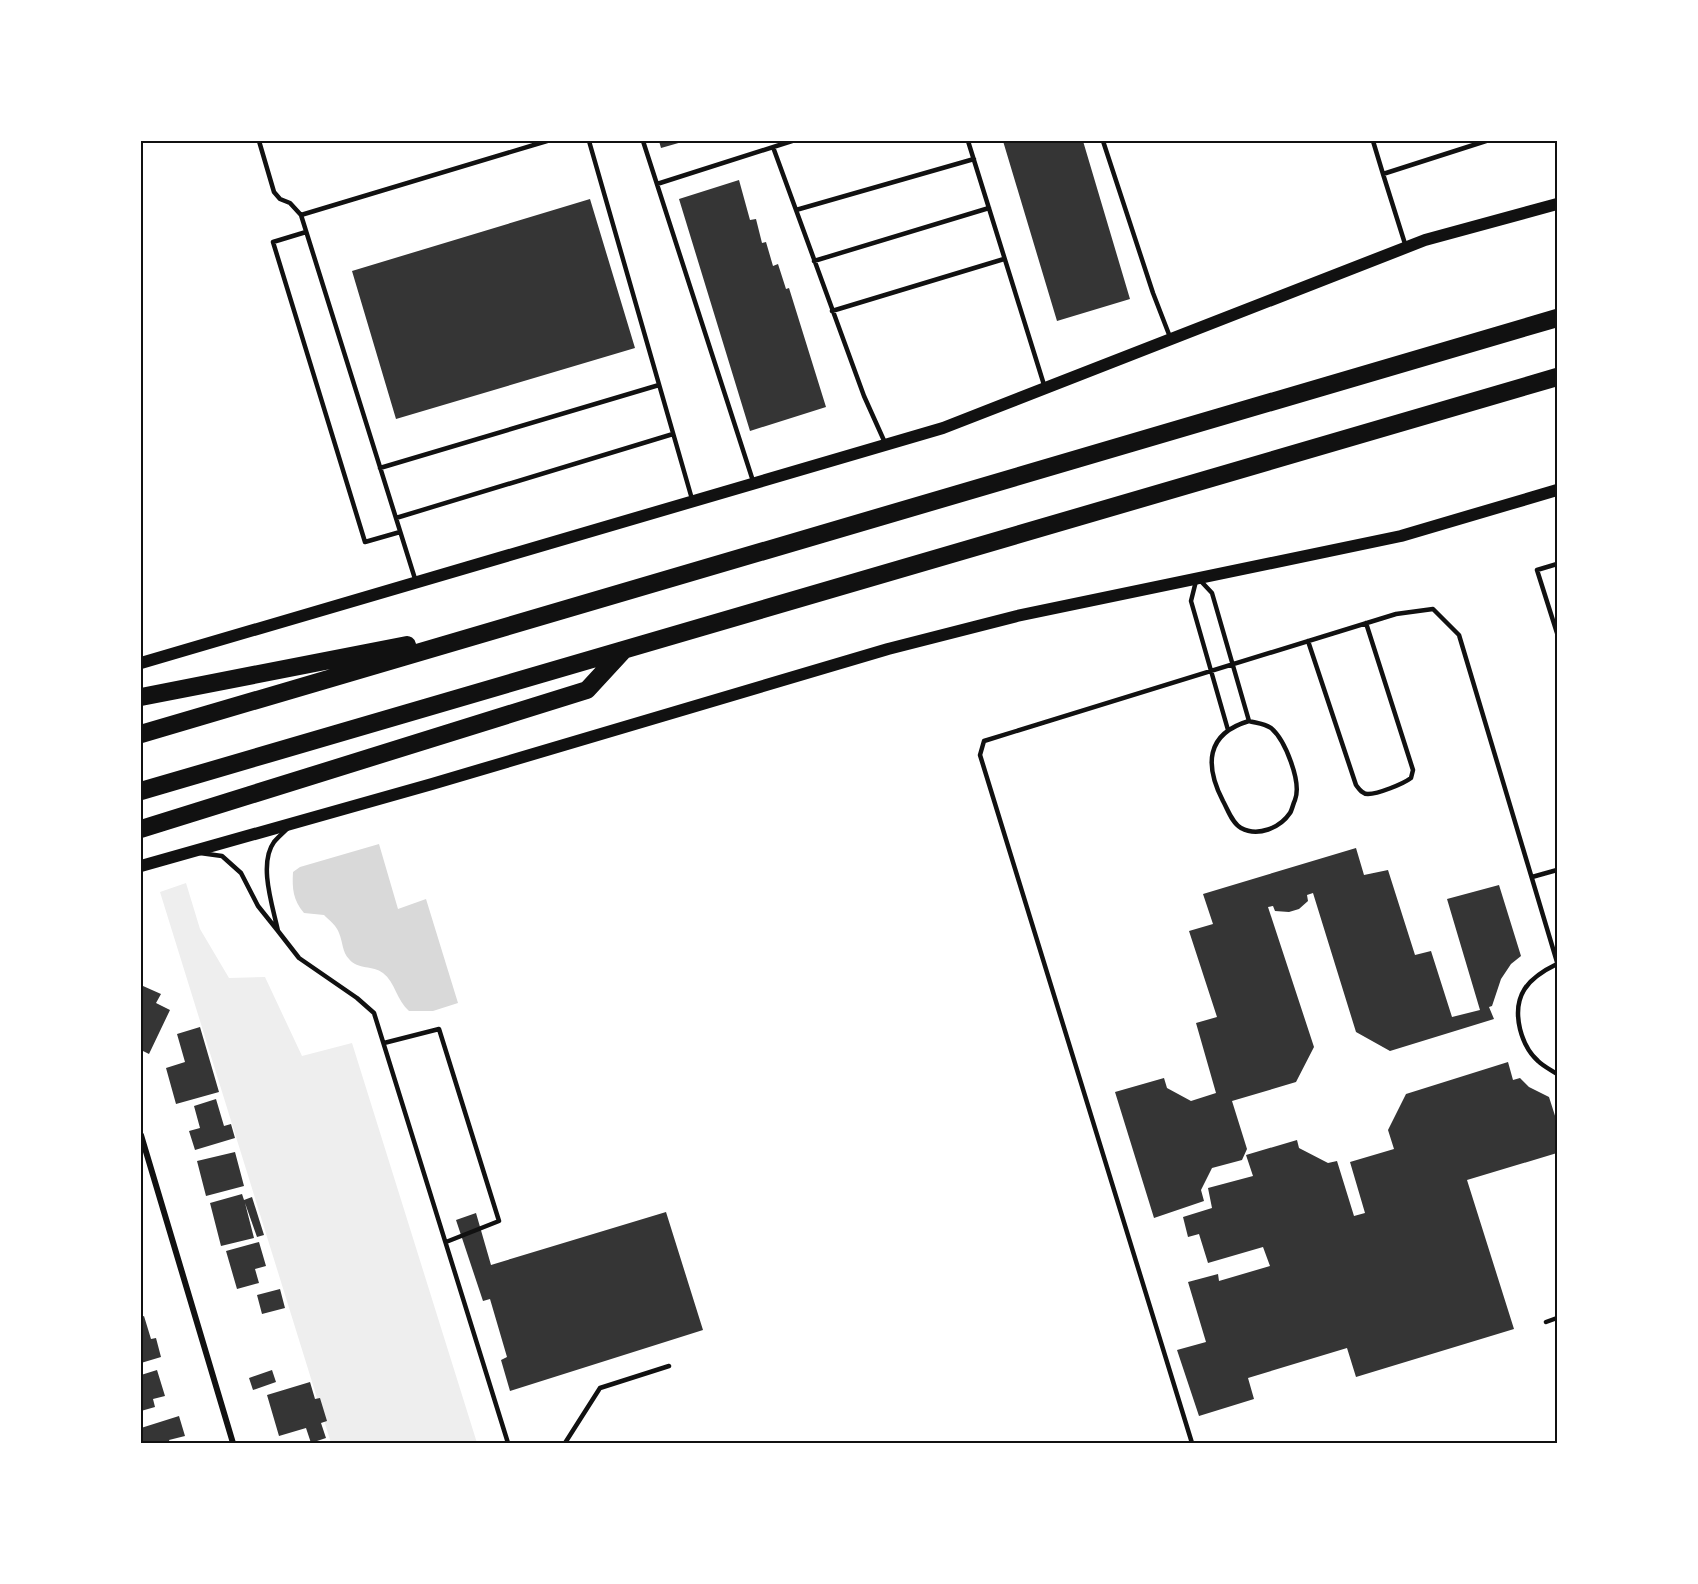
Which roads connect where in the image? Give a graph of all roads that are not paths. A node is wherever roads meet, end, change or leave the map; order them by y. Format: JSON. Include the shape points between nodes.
{"nodes":[{"id":1,"x":259,"y":141,"type":"edge"},
{"id":2,"x":548,"y":141,"type":"edge"},
{"id":3,"x":589,"y":141,"type":"edge"},
{"id":4,"x":644,"y":141,"type":"edge"},
{"id":5,"x":792,"y":141,"type":"edge"},
{"id":6,"x":968,"y":141,"type":"edge"},
{"id":7,"x":1103,"y":141,"type":"edge"},
{"id":8,"x":1372,"y":141,"type":"edge"},
{"id":9,"x":1486,"y":141,"type":"edge"},
{"id":10,"x":773,"y":147,"type":"junction"},
{"id":11,"x":974,"y":159,"type":"junction"},
{"id":12,"x":1383,"y":174,"type":"junction"},
{"id":13,"x":657,"y":184,"type":"junction"},
{"id":14,"x":1557,"y":204,"type":"edge"},
{"id":15,"x":988,"y":208,"type":"junction"},
{"id":16,"x":796,"y":210,"type":"junction"},
{"id":17,"x":301,"y":214,"type":"junction"},
{"id":18,"x":306,"y":232,"type":"junction"},
{"id":19,"x":1406,"y":248,"type":"junction"},
{"id":20,"x":1004,"y":259,"type":"junction"},
{"id":21,"x":814,"y":261,"type":"junction"},
{"id":22,"x":832,"y":311,"type":"junction"},
{"id":23,"x":1557,"y":318,"type":"edge"},
{"id":24,"x":1171,"y":339,"type":"junction"},
{"id":25,"x":1557,"y":378,"type":"edge"},
{"id":26,"x":659,"y":385,"type":"junction"},
{"id":27,"x":1045,"y":388,"type":"junction"},
{"id":28,"x":673,"y":434,"type":"junction"},
{"id":29,"x":886,"y":445,"type":"junction"},
{"id":30,"x":380,"y":468,"type":"junction"},
{"id":31,"x":754,"y":484,"type":"junction"},
{"id":32,"x":1557,"y":490,"type":"edge"},
{"id":33,"x":692,"y":501,"type":"junction"},
{"id":34,"x":396,"y":518,"type":"junction"},
{"id":35,"x":400,"y":531,"type":"junction"},
{"id":36,"x":1557,"y":564,"type":"edge"},
{"id":37,"x":1197,"y":577,"type":"junction"},
{"id":38,"x":416,"y":582,"type":"junction"},
{"id":39,"x":1555,"y":619,"type":"edge"},
{"id":40,"x":1366,"y":623,"type":"junction"},
{"id":41,"x":515,"y":624,"type":"junction"},
{"id":42,"x":1557,"y":633,"type":"edge"},
{"id":43,"x":1308,"y":641,"type":"junction"},
{"id":44,"x":624,"y":650,"type":"junction"},
{"id":45,"x":141,"y":663,"type":"edge"},
{"id":46,"x":1232,"y":664,"type":"junction"},
{"id":47,"x":1212,"y":671,"type":"junction"},
{"id":48,"x":141,"y":697,"type":"edge"},
{"id":49,"x":1249,"y":721,"type":"junction"},
{"id":50,"x":1228,"y":730,"type":"junction"},
{"id":51,"x":141,"y":734,"type":"edge"},
{"id":52,"x":141,"y":791,"type":"edge"},
{"id":53,"x":293,"y":823,"type":"junction"},
{"id":54,"x":141,"y":829,"type":"edge"},
{"id":55,"x":191,"y":852,"type":"junction"},
{"id":56,"x":141,"y":866,"type":"edge"},
{"id":57,"x":1557,"y":870,"type":"edge"},
{"id":58,"x":1532,"y":877,"type":"junction"},
{"id":59,"x":278,"y":931,"type":"junction"},
{"id":60,"x":1557,"y":963,"type":"edge"},
{"id":61,"x":384,"y":1043,"type":"junction"},
{"id":62,"x":1557,"y":1074,"type":"edge"},
{"id":63,"x":141,"y":1135,"type":"edge"},
{"id":64,"x":446,"y":1242,"type":"junction"},
{"id":65,"x":1557,"y":1318,"type":"edge"},
{"id":66,"x":1546,"y":1322,"type":"dead end"},
{"id":67,"x":669,"y":1366,"type":"dead end"},
{"id":68,"x":233,"y":1443,"type":"edge"},
{"id":69,"x":508,"y":1443,"type":"edge"},
{"id":70,"x":565,"y":1443,"type":"edge"},
{"id":71,"x":1192,"y":1443,"type":"edge"}],
"edges":[{"from":1,"to":17,"type":"lane","via":[[274,192]]},
{"from":2,"to":17,"type":"lane"},
{"from":3,"to":26,"type":"lane"},
{"from":4,"to":13,"type":"lane"},
{"from":5,"to":10,"type":"lane"},
{"from":6,"to":11,"type":"lane"},
{"from":7,"to":24,"type":"lane"},
{"from":8,"to":12,"type":"lane"},
{"from":9,"to":12,"type":"lane"},
{"from":10,"to":13,"type":"lane"},
{"from":10,"to":16,"type":"lane"},
{"from":11,"to":15,"type":"lane"},
{"from":11,"to":16,"type":"lane"},
{"from":12,"to":19,"type":"lane"},
{"from":13,"to":31,"type":"lane"},
{"from":14,"to":19,"type":"main road"},
{"from":15,"to":20,"type":"lane"},
{"from":15,"to":21,"type":"lane"},
{"from":16,"to":21,"type":"lane"},
{"from":17,"to":18,"type":"lane"},
{"from":18,"to":30,"type":"lane"},
{"from":18,"to":35,"type":"lane","via":[[273,243],[365,542]]},
{"from":19,"to":24,"type":"main road"},
{"from":20,"to":22,"type":"lane"},
{"from":20,"to":27,"type":"lane"},
{"from":21,"to":22,"type":"lane"},
{"from":22,"to":29,"type":"lane"},
{"from":23,"to":41,"type":"highway"},
{"from":24,"to":27,"type":"main road"},
{"from":25,"to":44,"type":"highway"},
{"from":26,"to":28,"type":"lane"},
{"from":26,"to":30,"type":"lane"},
{"from":27,"to":29,"type":"main road","via":[[944,428]]},
{"from":28,"to":33,"type":"lane"},
{"from":28,"to":34,"type":"lane"},
{"from":29,"to":31,"type":"main road"},
{"from":30,"to":34,"type":"lane"},
{"from":31,"to":33,"type":"main road"},
{"from":32,"to":37,"type":"main road","via":[[1401,536]]},
{"from":33,"to":38,"type":"main road"},
{"from":34,"to":35,"type":"lane"},
{"from":35,"to":38,"type":"lane"},
{"from":36,"to":39,"type":"lane","via":[[1537,570]]},
{"from":37,"to":46,"type":"lane","via":[[1212,593]]},
{"from":37,"to":47,"type":"lane","via":[[1191,601]]},
{"from":37,"to":53,"type":"main road","via":[[888,649]]},
{"from":38,"to":45,"type":"main road"},
{"from":39,"to":42,"type":"lane"},
{"from":40,"to":43,"type":"lane"},
{"from":40,"to":43,"type":"lane","via":[[1413,770],[1412,778],[1405,782],[1368,794],[1356,785]]},
{"from":40,"to":58,"type":"lane","via":[[1433,609],[1459,635]]},
{"from":41,"to":48,"type":"highway"},
{"from":41,"to":51,"type":"highway"},
{"from":43,"to":46,"type":"lane"},
{"from":44,"to":52,"type":"highway"},
{"from":44,"to":54,"type":"highway","via":[[587,690]]},
{"from":46,"to":47,"type":"lane"},
{"from":46,"to":49,"type":"lane"},
{"from":47,"to":50,"type":"lane"},
{"from":47,"to":71,"type":"lane","via":[[984,741],[980,754]]},
{"from":49,"to":50,"type":"lane"},
{"from":49,"to":50,"type":"lane","via":[[1272,729],[1288,755],[1295,777],[1297,796],[1290,814],[1265,831],[1240,828],[1219,793],[1212,772],[1212,754]]},
{"from":53,"to":55,"type":"main road"},
{"from":53,"to":59,"type":"lane","via":[[273,843],[266,866]]},
{"from":55,"to":56,"type":"main road"},
{"from":55,"to":59,"type":"lane","via":[[222,856],[241,873],[258,906]]},
{"from":57,"to":58,"type":"lane"},
{"from":58,"to":60,"type":"lane"},
{"from":59,"to":61,"type":"lane","via":[[299,958],[374,1013]]},
{"from":60,"to":62,"type":"lane","via":[[1527,985],[1519,998],[1517,1017],[1524,1044],[1538,1061]]},
{"from":61,"to":64,"type":"lane"},
{"from":61,"to":64,"type":"lane","via":[[439,1029],[443,1040],[499,1221]]},
{"from":63,"to":68,"type":"street"},
{"from":64,"to":69,"type":"lane"},
{"from":65,"to":66,"type":"lane"},
{"from":67,"to":70,"type":"lane","via":[[600,1388]]}]}
